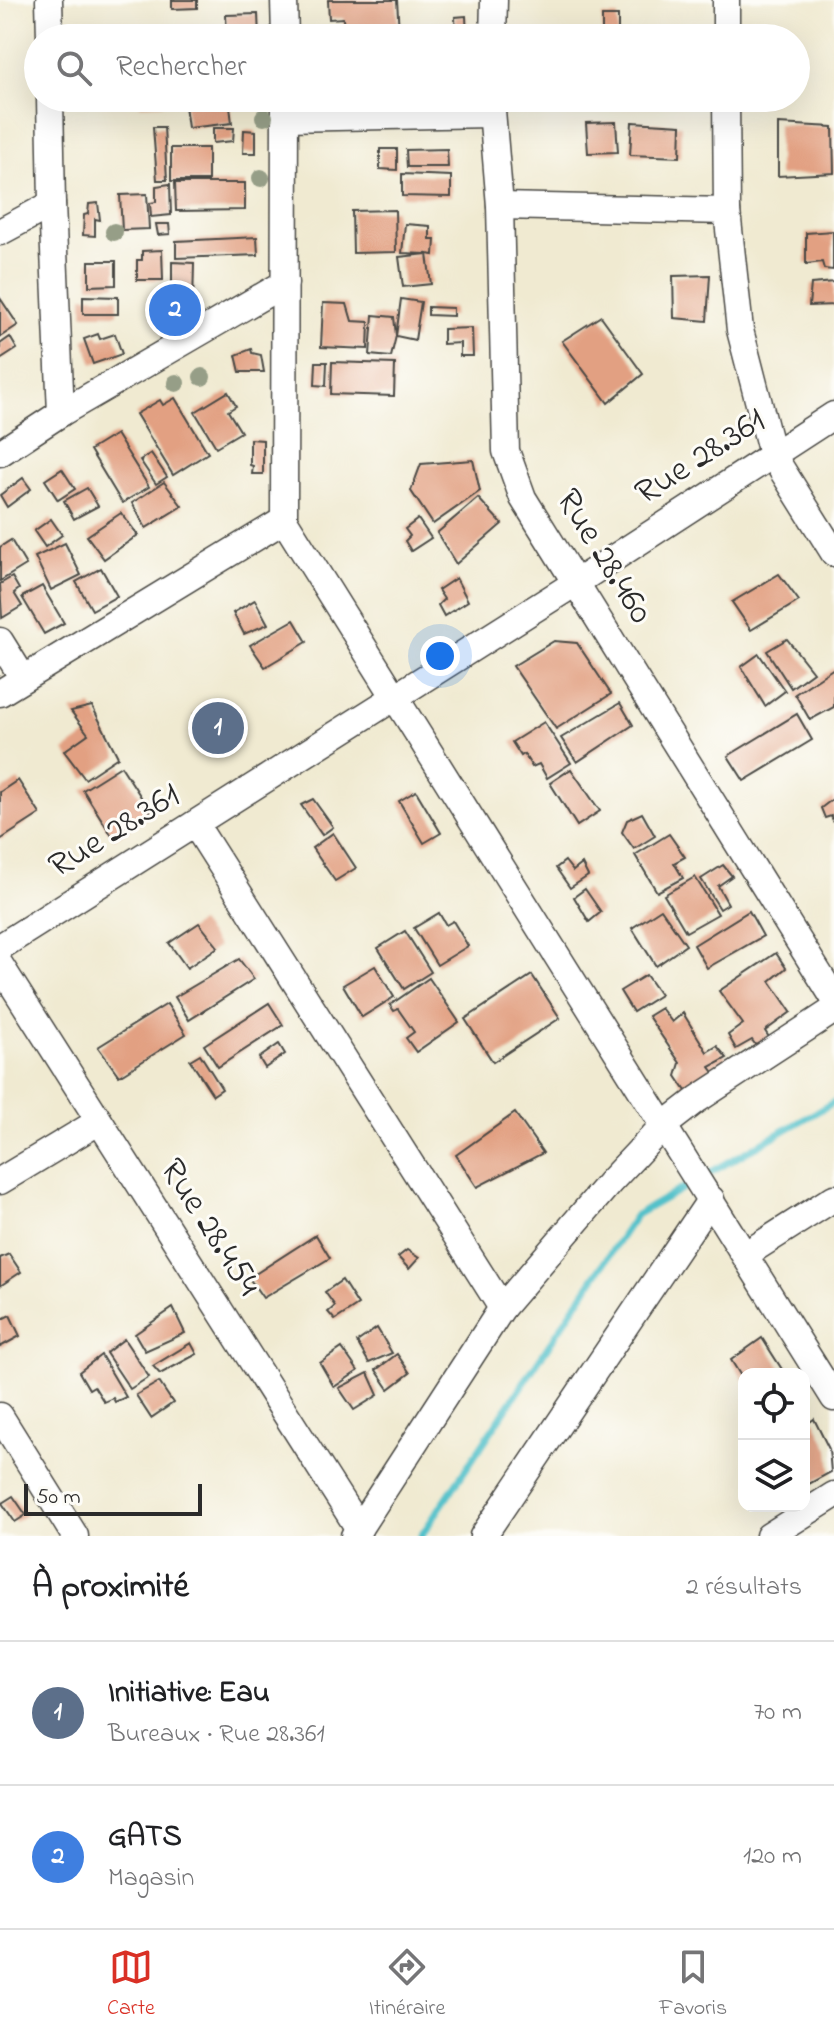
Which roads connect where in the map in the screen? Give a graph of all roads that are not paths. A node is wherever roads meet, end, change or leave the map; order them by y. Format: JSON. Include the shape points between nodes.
{"nodes":[{"id":1,"x":49,"y":0,"type":"edge"},
{"id":2,"x":284,"y":0,"type":"edge"},
{"id":3,"x":494,"y":0,"type":"edge"},
{"id":4,"x":726,"y":0,"type":"edge"},
{"id":5,"x":50,"y":24,"type":"edge"},
{"id":6,"x":285,"y":24,"type":"edge"},
{"id":7,"x":493,"y":24,"type":"edge"},
{"id":8,"x":726,"y":24,"type":"edge"},
{"id":9,"x":50,"y":112,"type":"edge"},
{"id":10,"x":285,"y":112,"type":"edge"},
{"id":11,"x":491,"y":112,"type":"edge"},
{"id":12,"x":726,"y":112,"type":"edge"},
{"id":13,"x":52,"y":204,"type":"junction"},
{"id":14,"x":500,"y":206,"type":"junction"},
{"id":15,"x":727,"y":211,"type":"junction"},
{"id":16,"x":0,"y":232,"type":"edge"},
{"id":17,"x":285,"y":283,"type":"junction"},
{"id":18,"x":61,"y":413,"type":"junction"},
{"id":19,"x":834,"y":415,"type":"edge"},
{"id":20,"x":0,"y":453,"type":"edge"},
{"id":21,"x":772,"y":454,"type":"junction"},
{"id":22,"x":284,"y":520,"type":"junction"},
{"id":23,"x":834,"y":553,"type":"edge"},
{"id":24,"x":577,"y":582,"type":"junction"},
{"id":25,"x":0,"y":641,"type":"edge"},
{"id":26,"x":23,"y":678,"type":"junction"},
{"id":27,"x":0,"y":693,"type":"edge"},
{"id":28,"x":395,"y":696,"type":"junction"},
{"id":29,"x":195,"y":824,"type":"junction"},
{"id":30,"x":0,"y":947,"type":"edge"},
{"id":31,"x":0,"y":965,"type":"edge"},
{"id":32,"x":834,"y":998,"type":"edge"},
{"id":33,"x":834,"y":1010,"type":"edge"},
{"id":34,"x":98,"y":1122,"type":"junction"},
{"id":35,"x":663,"y":1126,"type":"junction"},
{"id":36,"x":0,"y":1181,"type":"edge"},
{"id":37,"x":709,"y":1196,"type":"junction"},
{"id":38,"x":834,"y":1198,"type":"edge"},
{"id":39,"x":746,"y":1254,"type":"junction"},
{"id":40,"x":502,"y":1308,"type":"junction"},
{"id":41,"x":834,"y":1398,"type":"edge"},
{"id":42,"x":0,"y":1416,"type":"edge"},
{"id":43,"x":834,"y":1495,"type":"edge"},
{"id":44,"x":356,"y":1533,"type":"edge"},
{"id":45,"x":75,"y":1536,"type":"edge"},
{"id":46,"x":483,"y":1536,"type":"edge"},
{"id":47,"x":769,"y":1536,"type":"edge"}],
"edges":[{"from":1,"to":5,"type":"street"},
{"from":2,"to":6,"type":"street"},
{"from":3,"to":7,"type":"street"},
{"from":4,"to":8,"type":"street"},
{"from":9,"to":13,"type":"street"},
{"from":10,"to":17,"type":"street"},
{"from":11,"to":14,"type":"street","name":"Rue 28.460"},
{"from":12,"to":15,"type":"street"},
{"from":13,"to":16,"type":"street"},
{"from":13,"to":18,"type":"street"},
{"from":14,"to":15,"type":"street"},
{"from":14,"to":24,"type":"street","name":"Rue 28.460","via":[[506,451],[523,498]]},
{"from":15,"to":21,"type":"street","via":[[740,330]]},
{"from":17,"to":18,"type":"street"},
{"from":17,"to":22,"type":"street"},
{"from":18,"to":20,"type":"street"},
{"from":19,"to":21,"type":"street","name":"Rue 28.361"},
{"from":21,"to":23,"type":"street"},
{"from":21,"to":24,"type":"street","name":"Rue 28.361"},
{"from":22,"to":26,"type":"street"},
{"from":22,"to":28,"type":"street"},
{"from":24,"to":28,"type":"street","name":"Rue 28.361"},
{"from":24,"to":32,"type":"street","name":"Rue 28.460"},
{"from":25,"to":26,"type":"street"},
{"from":26,"to":27,"type":"street"},
{"from":28,"to":29,"type":"street","name":"Rue 28.361"},
{"from":28,"to":35,"type":"street"},
{"from":29,"to":30,"type":"street","name":"Rue 28.361"},
{"from":29,"to":40,"type":"street"},
{"from":31,"to":34,"type":"street","name":"Rue 28.454"},
{"from":33,"to":35,"type":"street"},
{"from":34,"to":36,"type":"street"},
{"from":34,"to":44,"type":"street","name":"Rue 28.454"},
{"from":35,"to":37,"type":"street"},
{"from":35,"to":40,"type":"street"},
{"from":37,"to":39,"type":"street"},
{"from":37,"to":46,"type":"street"},
{"from":38,"to":39,"type":"street"},
{"from":39,"to":41,"type":"street"},
{"from":40,"to":44,"type":"street"},
{"from":42,"to":45,"type":"street"},
{"from":43,"to":47,"type":"street"}]}
